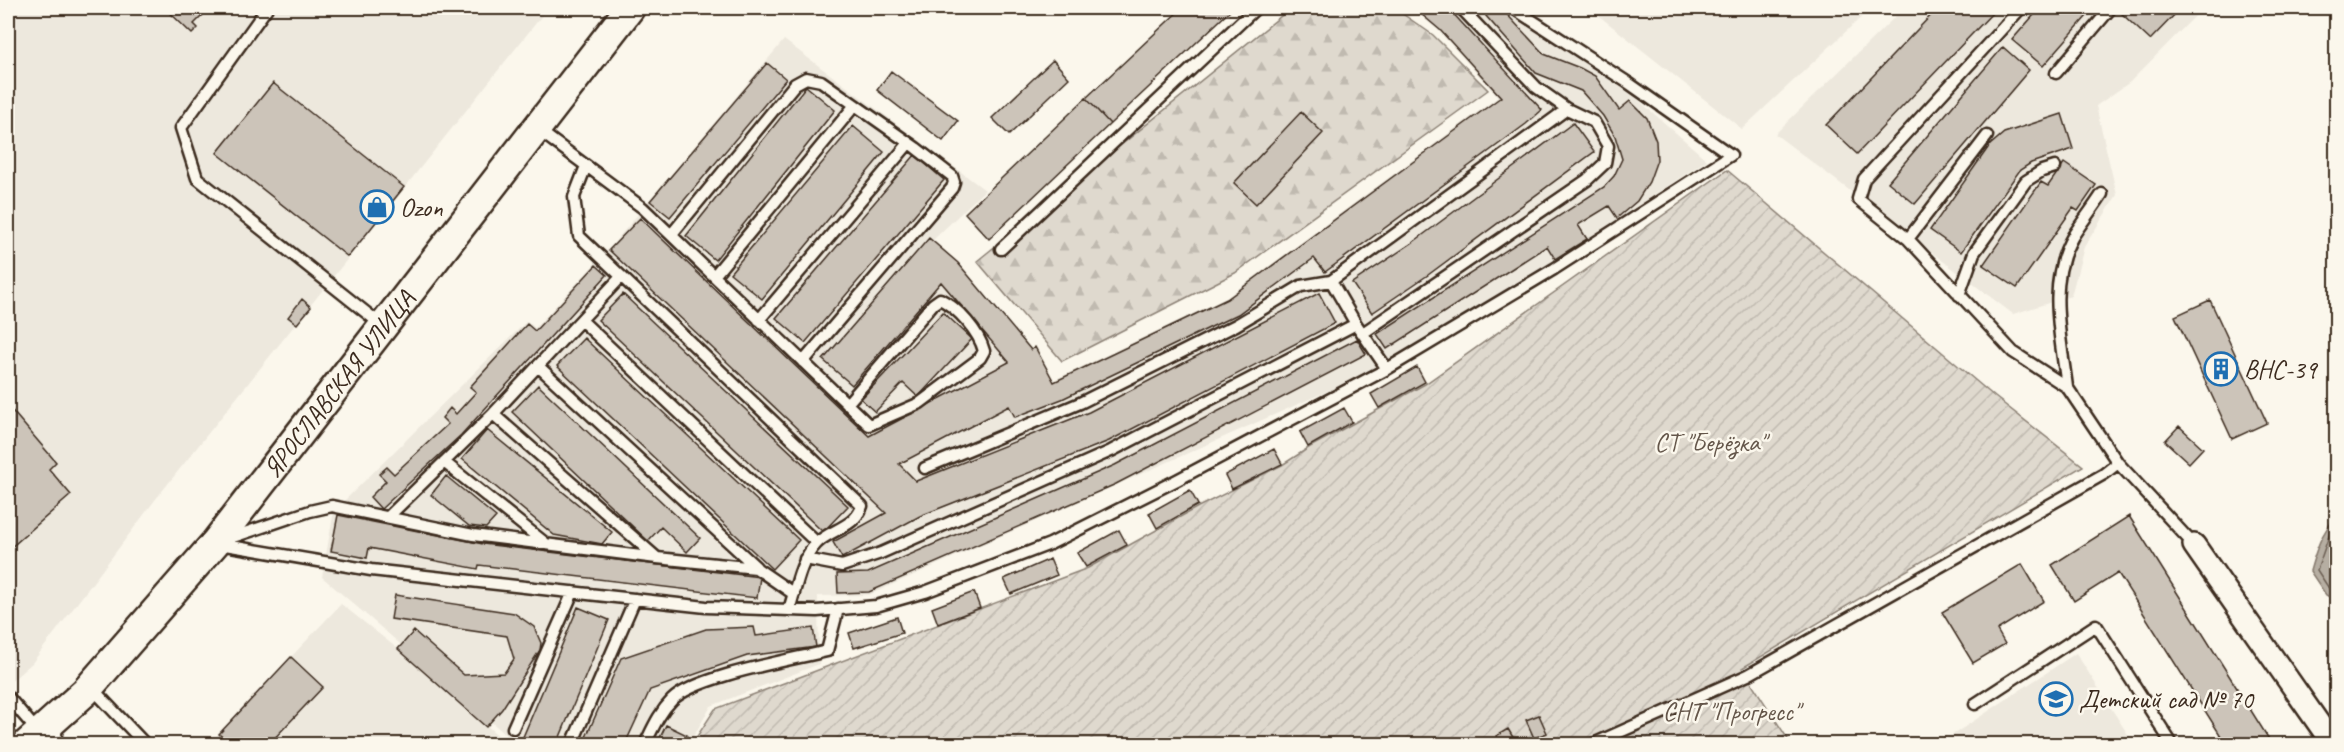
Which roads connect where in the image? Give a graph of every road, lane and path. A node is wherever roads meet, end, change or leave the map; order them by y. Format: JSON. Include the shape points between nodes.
{"nodes":[{"id":1,"x":267,"y":8,"type":"edge"},
{"id":2,"x":630,"y":8,"type":"edge"},
{"id":3,"x":1256,"y":8,"type":"edge"},
{"id":4,"x":1461,"y":8,"type":"edge"},
{"id":5,"x":1513,"y":8,"type":"edge"},
{"id":6,"x":2021,"y":8,"type":"edge"},
{"id":7,"x":2111,"y":8,"type":"edge"},
{"id":8,"x":2056,"y":73,"type":"dead end"},
{"id":9,"x":855,"y":105,"type":"junction"},
{"id":10,"x":1567,"y":109,"type":"junction"},
{"id":11,"x":537,"y":128,"type":"junction"},
{"id":12,"x":1986,"y":136,"type":"dead end"},
{"id":13,"x":909,"y":143,"type":"junction"},
{"id":14,"x":586,"y":166,"type":"junction"},
{"id":15,"x":2055,"y":167,"type":"dead end"},
{"id":16,"x":2102,"y":194,"type":"dead end"},
{"id":17,"x":671,"y":235,"type":"junction"},
{"id":18,"x":1908,"y":239,"type":"junction"},
{"id":19,"x":1001,"y":249,"type":"dead end"},
{"id":20,"x":714,"y":276,"type":"junction"},
{"id":21,"x":621,"y":277,"type":"junction"},
{"id":22,"x":1331,"y":280,"type":"junction"},
{"id":23,"x":1959,"y":295,"type":"junction"},
{"id":24,"x":581,"y":320,"type":"junction"},
{"id":25,"x":759,"y":320,"type":"junction"},
{"id":26,"x":384,"y":326,"type":"junction"},
{"id":27,"x":1360,"y":328,"type":"junction"},
{"id":28,"x":803,"y":362,"type":"junction"},
{"id":29,"x":538,"y":366,"type":"junction"},
{"id":30,"x":1387,"y":369,"type":"junction"},
{"id":31,"x":2067,"y":387,"type":"junction"},
{"id":32,"x":847,"y":404,"type":"junction"},
{"id":33,"x":493,"y":414,"type":"junction"},
{"id":34,"x":444,"y":462,"type":"junction"},
{"id":35,"x":2118,"y":463,"type":"junction"},
{"id":36,"x":925,"y":468,"type":"dead end"},
{"id":37,"x":388,"y":517,"type":"junction"},
{"id":38,"x":215,"y":543,"type":"junction"},
{"id":39,"x":546,"y":543,"type":"junction"},
{"id":40,"x":817,"y":543,"type":"junction"},
{"id":41,"x":2194,"y":545,"type":"joint"},
{"id":42,"x":657,"y":558,"type":"junction"},
{"id":43,"x":805,"y":559,"type":"junction"},
{"id":44,"x":756,"y":568,"type":"junction"},
{"id":45,"x":573,"y":592,"type":"junction"},
{"id":46,"x":794,"y":594,"type":"junction"},
{"id":47,"x":635,"y":599,"type":"junction"},
{"id":48,"x":838,"y":609,"type":"junction"},
{"id":49,"x":789,"y":610,"type":"junction"},
{"id":50,"x":90,"y":686,"type":"junction"},
{"id":51,"x":8,"y":697,"type":"edge"},
{"id":52,"x":1975,"y":704,"type":"dead end"},
{"id":53,"x":513,"y":728,"type":"dead end"},
{"id":54,"x":45,"y":735,"type":"edge"},
{"id":55,"x":145,"y":744,"type":"edge"},
{"id":56,"x":572,"y":744,"type":"edge"},
{"id":57,"x":645,"y":744,"type":"edge"},
{"id":58,"x":1593,"y":744,"type":"edge"},
{"id":59,"x":2172,"y":744,"type":"edge"},
{"id":60,"x":2333,"y":744,"type":"edge"}],
"edges":[{"from":1,"to":26,"type":"lane","via":[[181,128],[196,178]]},
{"from":2,"to":11,"type":"main road","name":"ЯРОСЛАВСКАЯ УЛИЦА"},
{"from":3,"to":19,"type":"lane"},
{"from":4,"to":10,"type":"lane","via":[[1536,87]]},
{"from":5,"to":30,"type":"lane","via":[[1731,155],[1554,269]]},
{"from":6,"to":18,"type":"lane","via":[[1864,179],[1858,199]]},
{"from":7,"to":8,"type":"lane"},
{"from":9,"to":13,"type":"lane"},
{"from":9,"to":17,"type":"lane","via":[[821,81],[806,78],[795,84]]},
{"from":9,"to":20,"type":"lane"},
{"from":10,"to":22,"type":"lane"},
{"from":10,"to":27,"type":"lane","via":[[1594,122],[1608,146],[1605,163],[1587,180]]},
{"from":11,"to":14,"type":"lane"},
{"from":11,"to":26,"type":"main road","name":"ЯРОСЛАВСКАЯ УЛИЦА"},
{"from":12,"to":18,"type":"lane"},
{"from":13,"to":25,"type":"lane"},
{"from":13,"to":28,"type":"lane","via":[[952,176],[952,188]]},
{"from":14,"to":17,"type":"lane","via":[[643,208]]},
{"from":14,"to":21,"type":"lane","via":[[574,196],[579,236]]},
{"from":15,"to":23,"type":"lane","via":[[2026,181],[1974,253]]},
{"from":16,"to":31,"type":"lane","via":[[2072,238],[2058,278],[2058,315]]},
{"from":17,"to":20,"type":"lane"},
{"from":18,"to":23,"type":"lane"},
{"from":20,"to":25,"type":"lane"},
{"from":21,"to":24,"type":"lane"},
{"from":21,"to":40,"type":"lane","via":[[862,506],[852,522]]},
{"from":22,"to":27,"type":"lane"},
{"from":22,"to":36,"type":"lane","via":[[1301,286],[1236,325],[1080,403]]},
{"from":23,"to":31,"type":"lane","via":[[2013,352]]},
{"from":24,"to":29,"type":"lane"},
{"from":24,"to":40,"type":"lane"},
{"from":25,"to":28,"type":"lane"},
{"from":26,"to":38,"type":"main road","name":"ЯРОСЛАВСКАЯ УЛИЦА"},
{"from":27,"to":30,"type":"lane"},
{"from":27,"to":43,"type":"lane","via":[[1111,451],[881,553],[842,566]]},
{"from":28,"to":32,"type":"lane"},
{"from":29,"to":33,"type":"lane"},
{"from":29,"to":44,"type":"lane"},
{"from":30,"to":48,"type":"lane","via":[[1050,544],[924,592],[876,606]]},
{"from":31,"to":35,"type":"lane"},
{"from":32,"to":32,"type":"lane","via":[[869,425],[920,403],[980,358],[984,351],[981,339],[950,304],[940,299]]},
{"from":33,"to":34,"type":"lane"},
{"from":33,"to":42,"type":"lane"},
{"from":34,"to":37,"type":"lane"},
{"from":34,"to":39,"type":"lane"},
{"from":35,"to":41,"type":"lane"},
{"from":35,"to":58,"type":"lane","via":[[1748,675]]},
{"from":37,"to":38,"type":"lane","via":[[332,506]]},
{"from":37,"to":39,"type":"lane","via":[[473,535]]},
{"from":38,"to":45,"type":"lane","via":[[371,570]]},
{"from":38,"to":50,"type":"main road","name":"ЯРОСЛАВСКАЯ УЛИЦА"},
{"from":39,"to":42,"type":"lane"},
{"from":40,"to":43,"type":"lane"},
{"from":41,"to":60,"type":"street"},
{"from":42,"to":44,"type":"lane"},
{"from":43,"to":46,"type":"lane"},
{"from":44,"to":46,"type":"lane"},
{"from":45,"to":47,"type":"lane"},
{"from":45,"to":53,"type":"lane"},
{"from":46,"to":49,"type":"lane"},
{"from":47,"to":49,"type":"lane"},
{"from":47,"to":56,"type":"lane"},
{"from":48,"to":49,"type":"lane"},
{"from":48,"to":57,"type":"lane","via":[[827,651],[697,685],[674,698],[659,715]]},
{"from":50,"to":54,"type":"main road","name":"ЯРОСЛАВСКАЯ УЛИЦА"},
{"from":50,"to":55,"type":"lane"},
{"from":51,"to":54,"type":"lane"},
{"from":52,"to":59,"type":"lane","via":[[2096,625]]}]}
